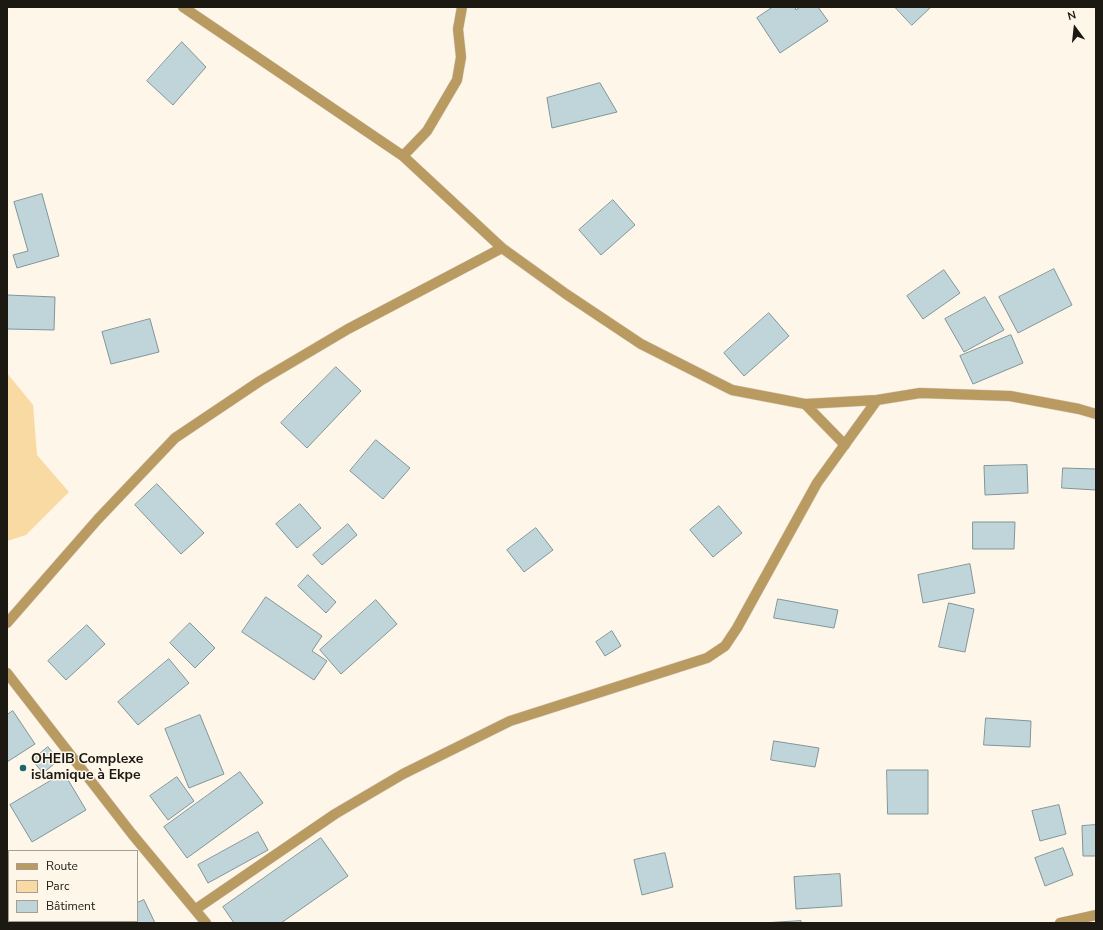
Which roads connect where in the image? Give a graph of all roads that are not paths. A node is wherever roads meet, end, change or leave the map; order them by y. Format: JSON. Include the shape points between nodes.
{"nodes":[{"id":1,"x":183,"y":7,"type":"edge"},
{"id":2,"x":462,"y":7,"type":"edge"},
{"id":3,"x":403,"y":156,"type":"junction"},
{"id":4,"x":502,"y":248,"type":"junction"},
{"id":5,"x":877,"y":400,"type":"junction"},
{"id":6,"x":805,"y":404,"type":"junction"},
{"id":7,"x":1096,"y":414,"type":"edge"},
{"id":8,"x":845,"y":445,"type":"junction"},
{"id":9,"x":7,"y":623,"type":"edge"},
{"id":10,"x":7,"y":673,"type":"edge"},
{"id":11,"x":196,"y":909,"type":"junction"},
{"id":12,"x":1096,"y":915,"type":"edge"},
{"id":13,"x":206,"y":923,"type":"edge"},
{"id":14,"x":1060,"y":923,"type":"edge"}],
"edges":[{"from":1,"to":3,"type":"street"},
{"from":2,"to":3,"type":"street","via":[[458,29],[461,57],[458,80],[427,131]]},
{"from":3,"to":4,"type":"street"},
{"from":4,"to":6,"type":"street","via":[[641,344],[732,390]]},
{"from":4,"to":9,"type":"street","via":[[348,329],[260,381],[175,438],[98,519]]},
{"from":5,"to":6,"type":"street"},
{"from":5,"to":7,"type":"street","via":[[920,393],[1010,396]]},
{"from":5,"to":8,"type":"street"},
{"from":6,"to":8,"type":"street"},
{"from":8,"to":11,"type":"street","via":[[817,483],[725,646],[707,658],[510,721],[403,774],[335,814]]},
{"from":10,"to":11,"type":"street","via":[[132,834]]},
{"from":11,"to":13,"type":"street"},
{"from":12,"to":14,"type":"street"}]}
